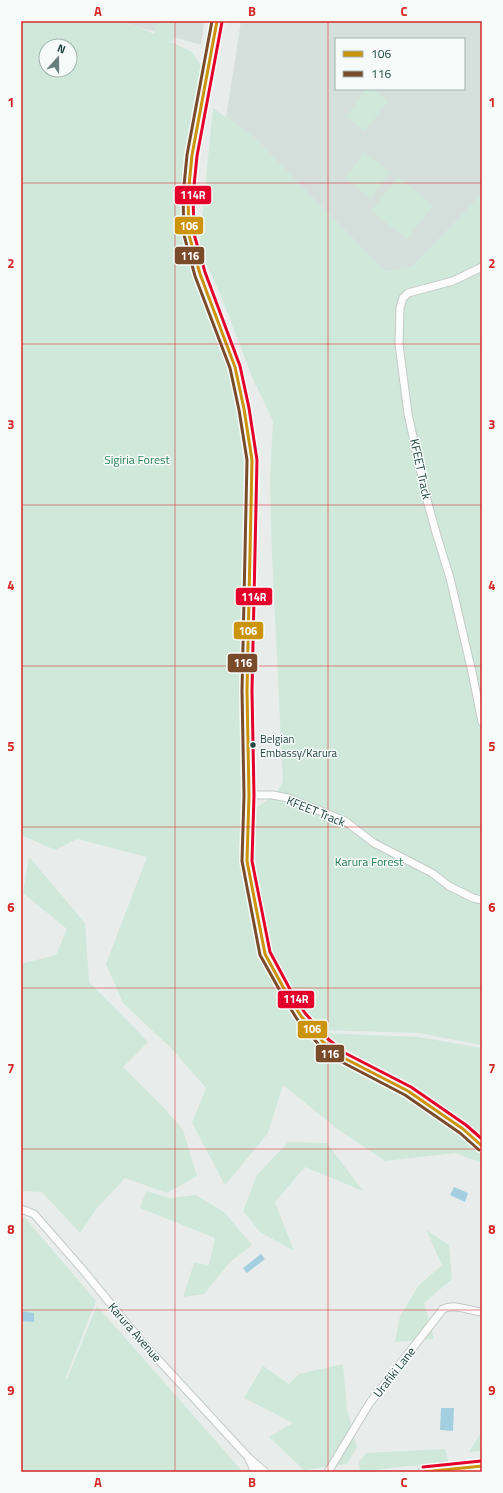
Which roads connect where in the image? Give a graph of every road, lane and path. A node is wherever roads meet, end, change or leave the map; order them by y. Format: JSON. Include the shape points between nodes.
{"nodes":[{"id":1,"x":217,"y":21,"type":"edge"},
{"id":2,"x":222,"y":21,"type":"edge"},
{"id":3,"x":199,"y":116,"type":"junction"},
{"id":4,"x":482,"y":267,"type":"edge"},
{"id":5,"x":482,"y":722,"type":"edge"},
{"id":6,"x":249,"y":795,"type":"junction"},
{"id":7,"x":482,"y":900,"type":"edge"},
{"id":8,"x":482,"y":1146,"type":"edge"},
{"id":9,"x":21,"y":1209,"type":"edge"},
{"id":10,"x":482,"y":1312,"type":"edge"},
{"id":11,"x":249,"y":1458,"type":"junction"},
{"id":12,"x":482,"y":1466,"type":"edge"},
{"id":13,"x":482,"y":1471,"type":"edge"},
{"id":14,"x":255,"y":1472,"type":"edge"},
{"id":15,"x":265,"y":1472,"type":"edge"},
{"id":16,"x":328,"y":1472,"type":"edge"},
{"id":17,"x":424,"y":1472,"type":"edge"},
{"id":18,"x":472,"y":1472,"type":"edge"}],
"edges":[{"from":1,"to":3,"type":"main road"},
{"from":2,"to":3,"type":"main road"},
{"from":3,"to":6,"type":"main road","via":[[192,155],[189,235],[200,274],[235,367],[252,460],[247,705]]},
{"from":4,"to":5,"type":"street","name":"KFEET Track","via":[[453,281],[408,293],[403,298],[400,308],[399,344],[408,414],[436,536],[450,578]]},
{"from":6,"to":7,"type":"street","name":"KFEET Track","via":[[288,798],[345,821],[374,843],[432,873],[449,886]]},
{"from":6,"to":8,"type":"main road","via":[[247,861],[254,902],[265,954],[288,996],[323,1042],[340,1056],[408,1091],[464,1129]]},
{"from":9,"to":11,"type":"street","name":"Karura Avenue","via":[[34,1214],[142,1342]]},
{"from":10,"to":16,"type":"street","name":"Urafiki Lane","via":[[456,1306],[444,1309],[369,1404]]},
{"from":11,"to":14,"type":"street","name":"Karura Avenue"},
{"from":11,"to":15,"type":"street","name":"Karura Avenue"},
{"from":12,"to":17,"type":"main road"},
{"from":13,"to":18,"type":"main road"}]}
